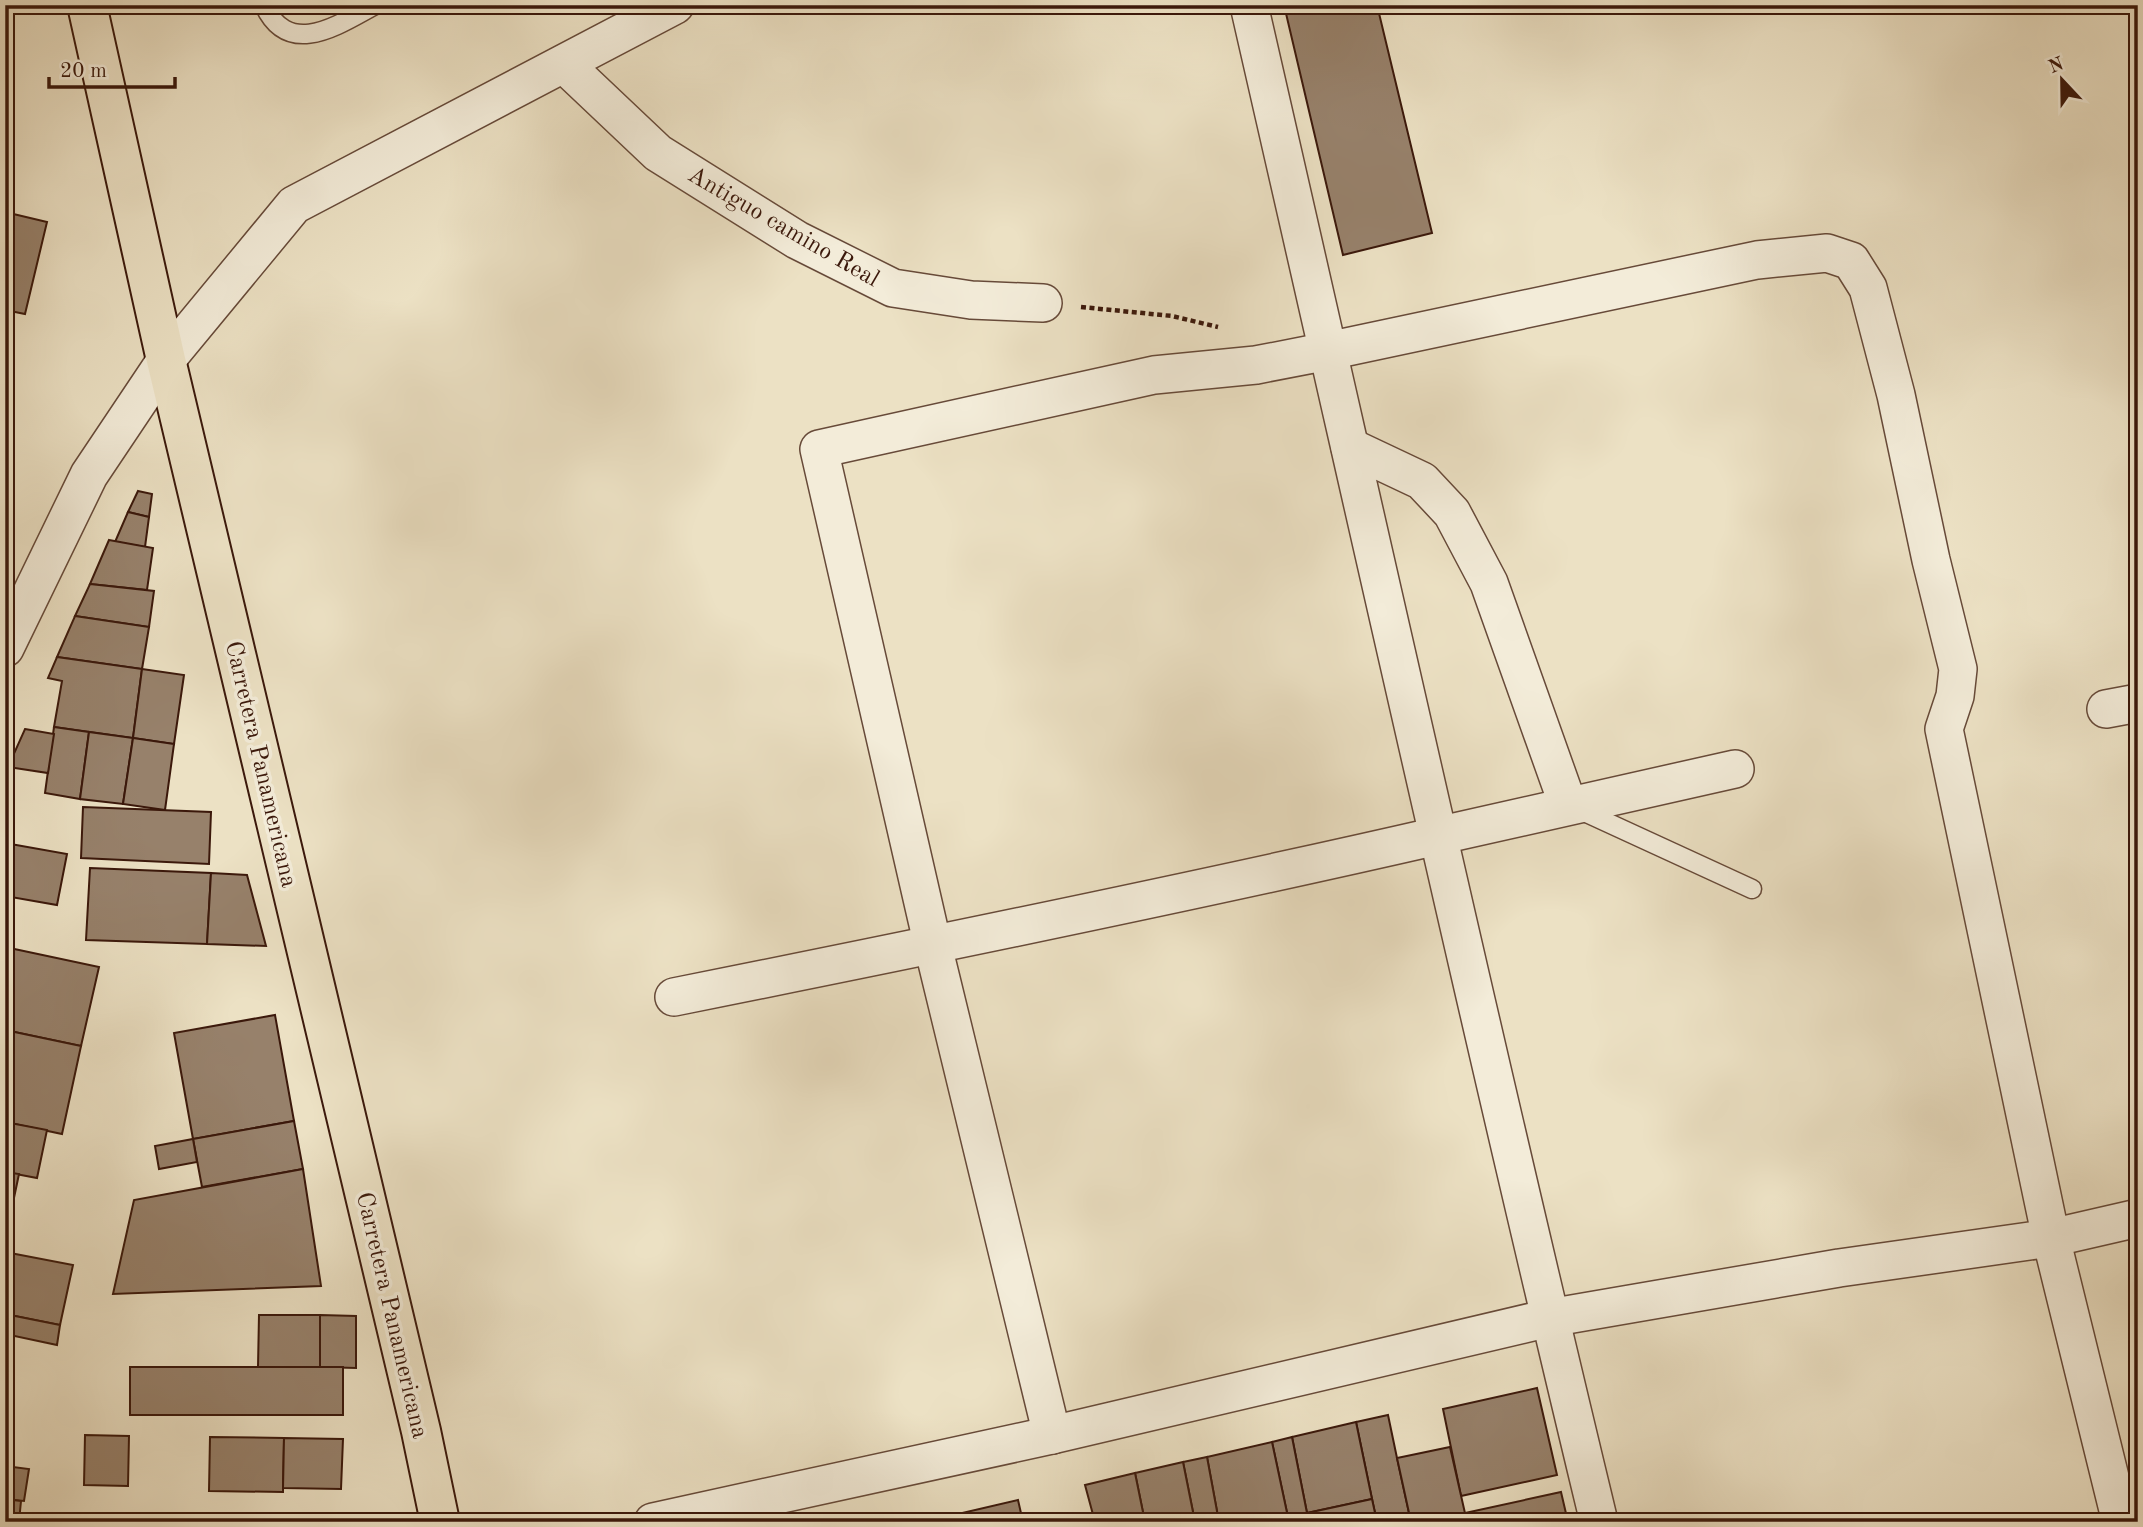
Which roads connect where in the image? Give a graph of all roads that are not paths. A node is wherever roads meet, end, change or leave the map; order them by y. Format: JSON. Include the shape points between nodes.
{"nodes":[{"id":1,"x":87,"y":5,"type":"edge"},
{"id":2,"x":264,"y":5,"type":"edge"},
{"id":3,"x":375,"y":5,"type":"edge"},
{"id":4,"x":675,"y":5,"type":"edge"},
{"id":5,"x":1249,"y":5,"type":"edge"},
{"id":6,"x":564,"y":64,"type":"junction"},
{"id":7,"x":1043,"y":303,"type":"road end"},
{"id":8,"x":1328,"y":351,"type":"junction"},
{"id":9,"x":166,"y":360,"type":"junction"},
{"id":10,"x":1350,"y":447,"type":"junction"},
{"id":11,"x":5,"y":648,"type":"edge"},
{"id":12,"x":1735,"y":769,"type":"dead end"},
{"id":13,"x":1568,"y":805,"type":"junction"},
{"id":14,"x":1437,"y":836,"type":"junction"},
{"id":15,"x":1752,"y":888,"type":"dead end"},
{"id":16,"x":933,"y":946,"type":"junction"},
{"id":17,"x":674,"y":997,"type":"dead end"},
{"id":18,"x":2138,"y":1218,"type":"edge"},
{"id":19,"x":2050,"y":1238,"type":"junction"},
{"id":20,"x":1549,"y":1318,"type":"junction"},
{"id":21,"x":1052,"y":1435,"type":"junction"},
{"id":22,"x":440,"y":1522,"type":"edge"},
{"id":23,"x":653,"y":1522,"type":"edge"},
{"id":24,"x":1599,"y":1522,"type":"edge"},
{"id":25,"x":2121,"y":1522,"type":"edge"}],
"edges":[{"from":1,"to":9,"type":"main road","name":"Carretera Panamericana"},
{"from":2,"to":3,"type":"lane","via":[[271,20],[284,30],[313,35]]},
{"from":4,"to":6,"type":"street"},
{"from":5,"to":8,"type":"street"},
{"from":6,"to":7,"type":"street","name":"Antiguo camino Real","via":[[658,153],[797,240],[893,288],[971,300]]},
{"from":6,"to":9,"type":"street","via":[[294,205]]},
{"from":8,"to":10,"type":"street"},
{"from":8,"to":16,"type":"street","via":[[1256,365],[1154,375],[818,449]]},
{"from":8,"to":19,"type":"street","via":[[1758,260],[1828,253],[1851,261],[1868,288],[1958,669],[1944,729]]},
{"from":9,"to":11,"type":"street","via":[[89,475]]},
{"from":9,"to":22,"type":"main road","name":"Carretera Panamericana"},
{"from":10,"to":13,"type":"street","via":[[1422,481],[1452,513],[1489,583]]},
{"from":10,"to":14,"type":"street"},
{"from":12,"to":13,"type":"street"},
{"from":13,"to":14,"type":"street"},
{"from":13,"to":15,"type":"lane"},
{"from":14,"to":16,"type":"street"},
{"from":14,"to":20,"type":"street"},
{"from":16,"to":17,"type":"street"},
{"from":16,"to":21,"type":"street"},
{"from":18,"to":19,"type":"street"},
{"from":19,"to":20,"type":"street","via":[[1839,1268]]},
{"from":19,"to":25,"type":"street"},
{"from":20,"to":21,"type":"street"},
{"from":20,"to":24,"type":"street"},
{"from":21,"to":23,"type":"street"}]}
